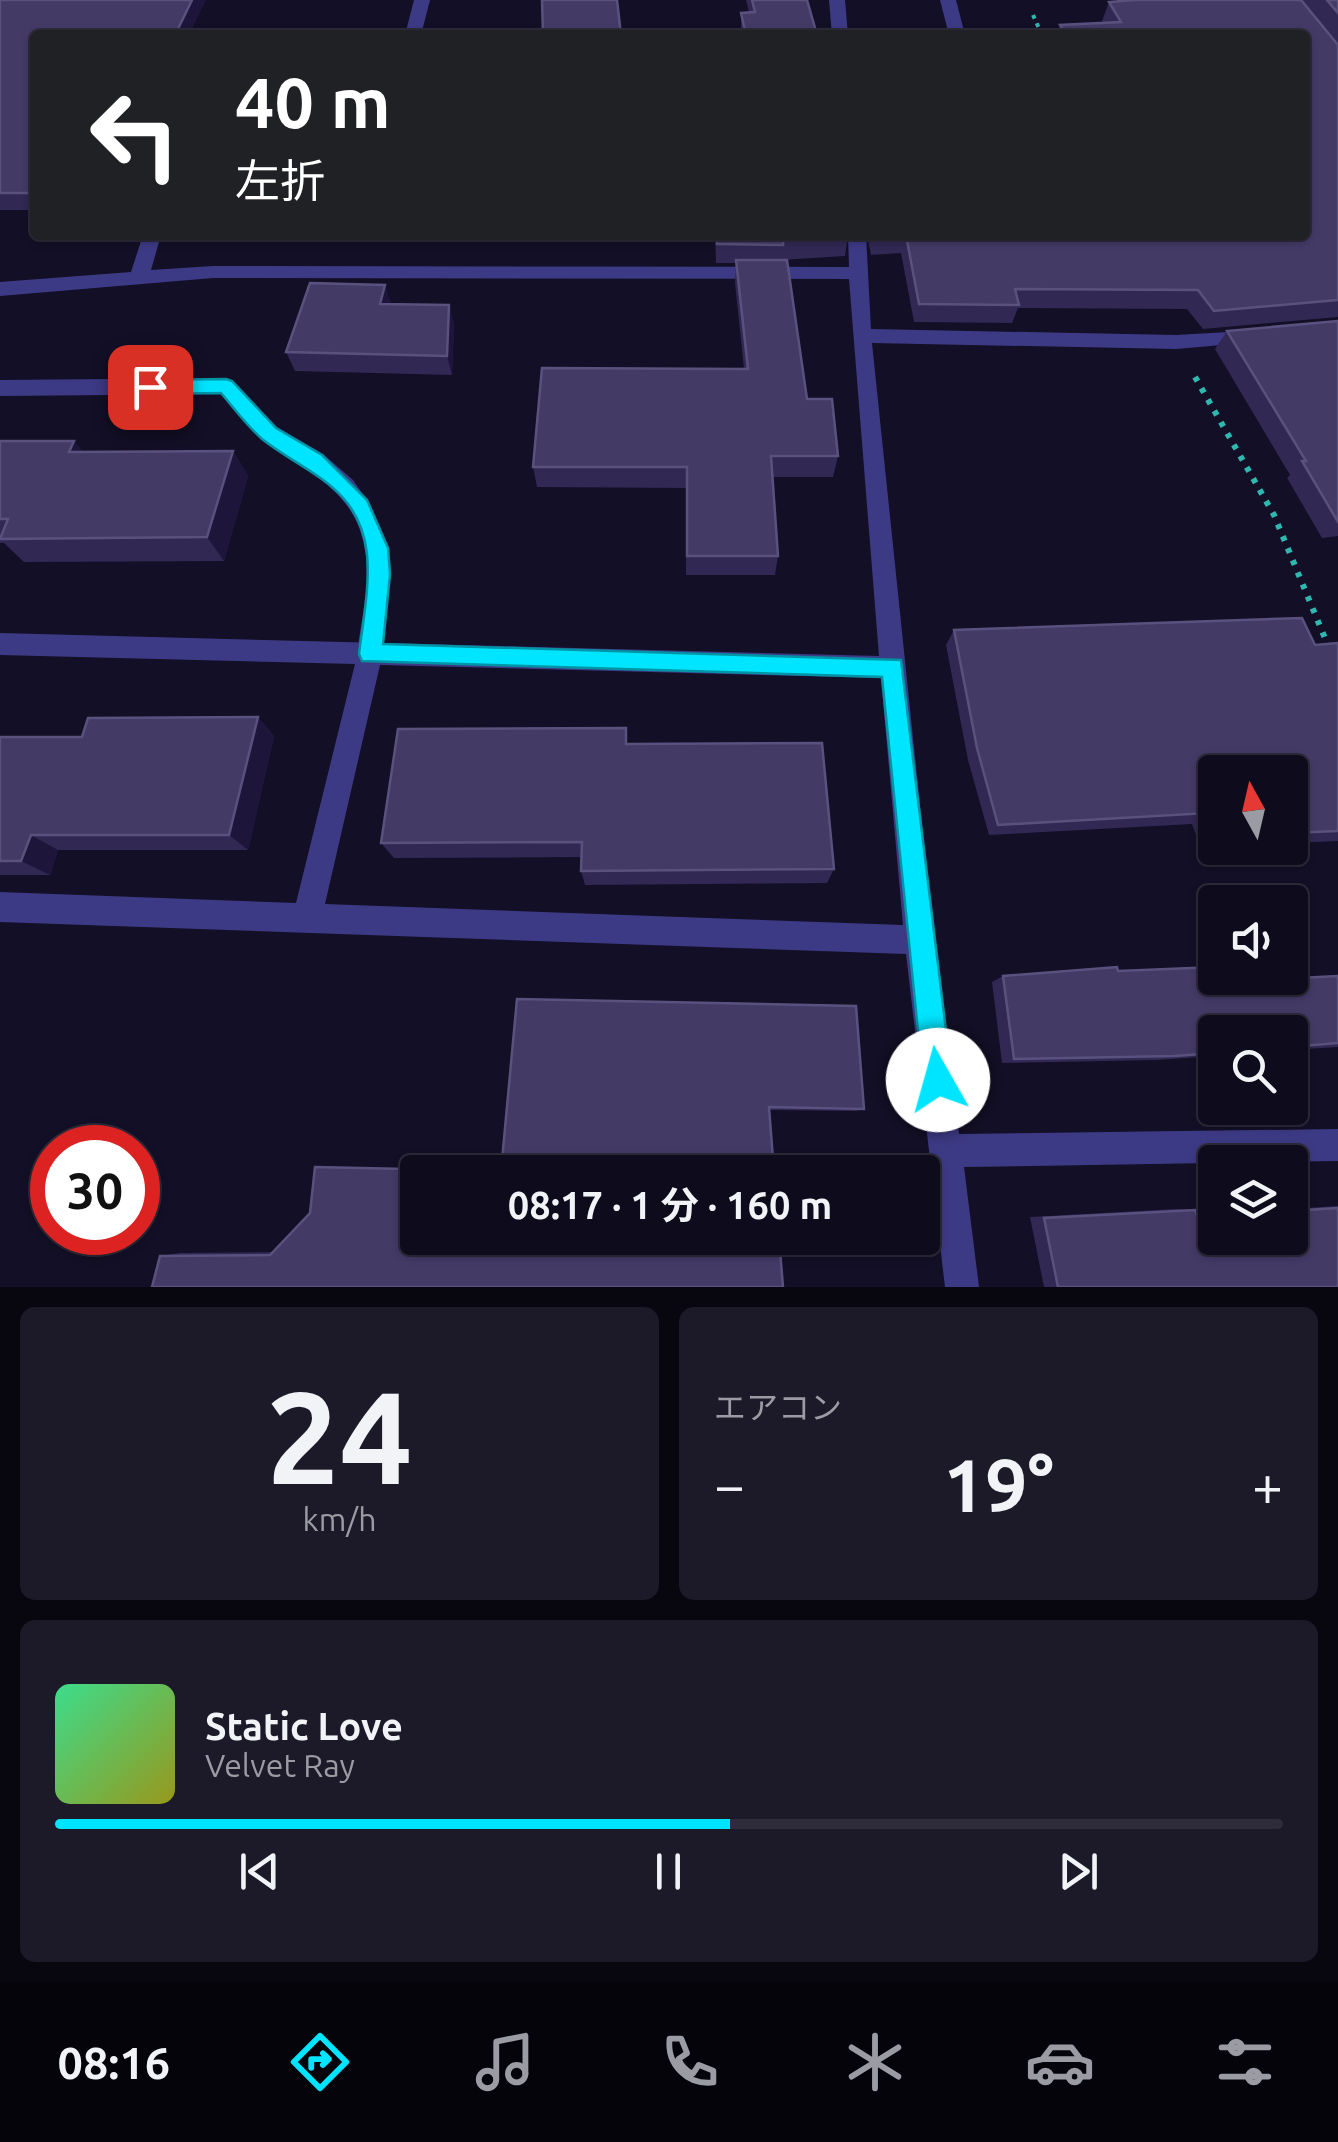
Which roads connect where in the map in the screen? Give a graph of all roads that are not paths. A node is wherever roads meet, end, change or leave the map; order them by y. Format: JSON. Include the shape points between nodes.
{"nodes":[{"id":1,"x":422,"y":0,"type":"edge"},
{"id":2,"x":837,"y":0,"type":"edge"},
{"id":3,"x":948,"y":0,"type":"edge"},
{"id":4,"x":414,"y":30,"type":"edge"},
{"id":5,"x":840,"y":30,"type":"edge"},
{"id":6,"x":956,"y":30,"type":"edge"},
{"id":7,"x":150,"y":240,"type":"edge"},
{"id":8,"x":857,"y":240,"type":"edge"},
{"id":9,"x":860,"y":273,"type":"junction"},
{"id":10,"x":139,"y":278,"type":"junction"},
{"id":11,"x":0,"y":289,"type":"edge"},
{"id":12,"x":1284,"y":332,"type":"edge"},
{"id":13,"x":861,"y":336,"type":"junction"},
{"id":14,"x":0,"y":388,"type":"edge"},
{"id":15,"x":0,"y":644,"type":"edge"},
{"id":16,"x":370,"y":654,"type":"junction"},
{"id":17,"x":893,"y":667,"type":"junction"},
{"id":18,"x":0,"y":908,"type":"edge"},
{"id":19,"x":307,"y":918,"type":"junction"},
{"id":20,"x":919,"y":940,"type":"junction"},
{"id":21,"x":1338,"y":1145,"type":"edge"},
{"id":22,"x":947,"y":1151,"type":"junction"},
{"id":23,"x":962,"y":1287,"type":"edge"}],
"edges":[{"from":1,"to":4,"type":"street"},
{"from":2,"to":5,"type":"street"},
{"from":3,"to":6,"type":"street"},
{"from":7,"to":10,"type":"street"},
{"from":8,"to":9,"type":"street"},
{"from":9,"to":10,"type":"street","via":[[213,272]]},
{"from":9,"to":13,"type":"street"},
{"from":10,"to":11,"type":"street"},
{"from":12,"to":13,"type":"street","via":[[1176,342]]},
{"from":13,"to":17,"type":"street"},
{"from":14,"to":16,"type":"street","via":[[226,386],[269,433],[315,460],[360,506],[378,561]]},
{"from":15,"to":16,"type":"street"},
{"from":16,"to":17,"type":"street"},
{"from":16,"to":19,"type":"street"},
{"from":17,"to":20,"type":"street"},
{"from":18,"to":19,"type":"street"},
{"from":19,"to":20,"type":"street"},
{"from":20,"to":22,"type":"street"},
{"from":21,"to":22,"type":"street"},
{"from":22,"to":23,"type":"street"}]}
